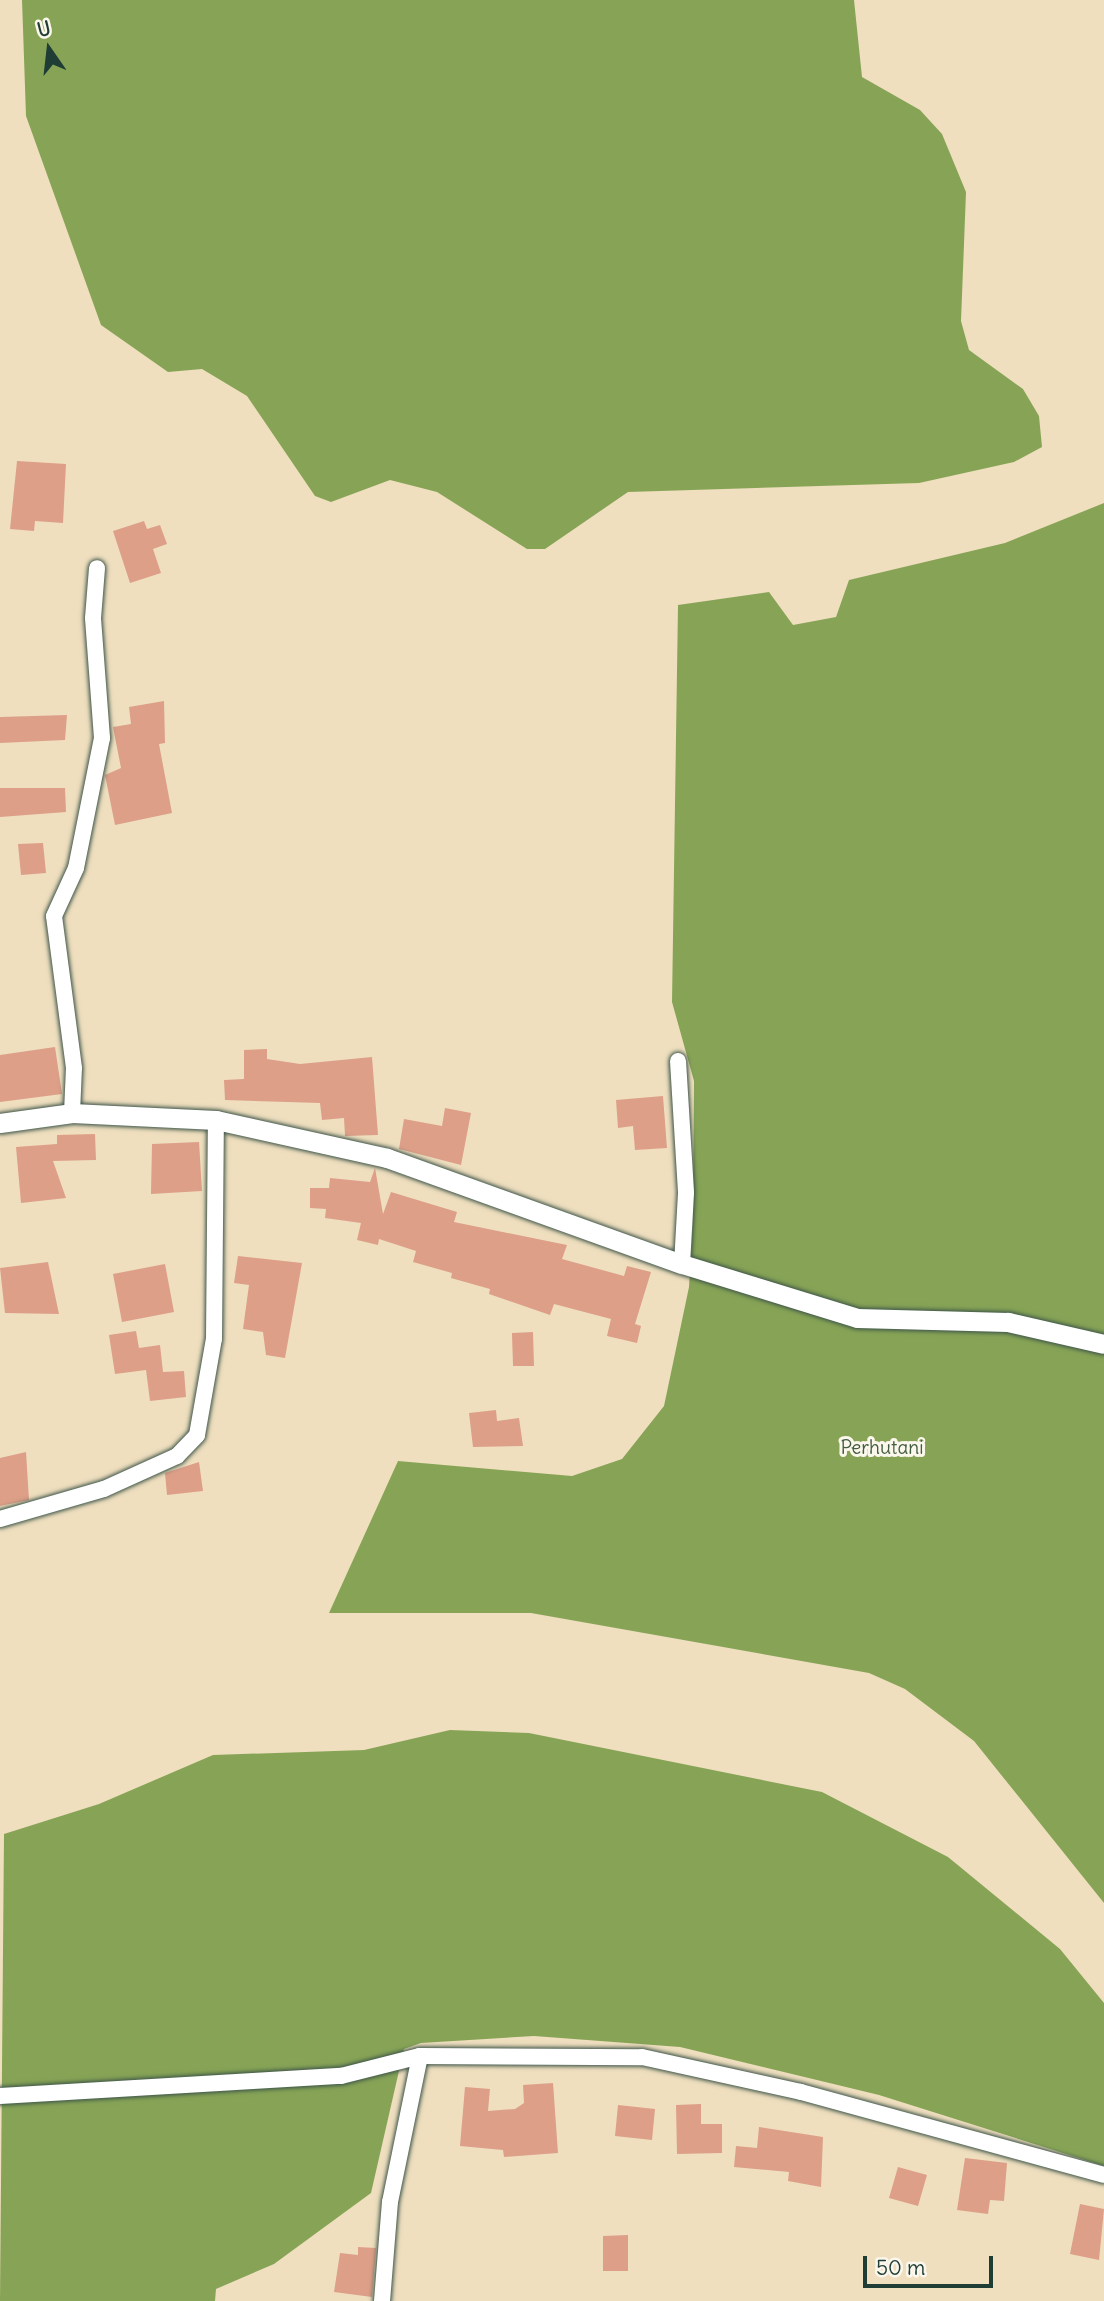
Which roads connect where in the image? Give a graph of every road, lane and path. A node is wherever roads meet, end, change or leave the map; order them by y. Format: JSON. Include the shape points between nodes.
{"nodes":[{"id":1,"x":97,"y":568,"type":"dead end"},
{"id":2,"x":678,"y":1061,"type":"dead end"},
{"id":3,"x":72,"y":1112,"type":"junction"},
{"id":4,"x":216,"y":1120,"type":"junction"},
{"id":5,"x":0,"y":1123,"type":"edge"},
{"id":6,"x":682,"y":1264,"type":"junction"},
{"id":7,"x":1104,"y":1344,"type":"edge"},
{"id":8,"x":0,"y":1519,"type":"edge"},
{"id":9,"x":421,"y":2056,"type":"junction"},
{"id":10,"x":0,"y":2096,"type":"edge"},
{"id":11,"x":1104,"y":2175,"type":"edge"},
{"id":12,"x":382,"y":2301,"type":"edge"}],
"edges":[{"from":1,"to":3,"type":"street","via":[[93,618],[102,738],[76,868],[54,916],[74,1068]]},
{"from":2,"to":6,"type":"street","via":[[686,1193]]},
{"from":3,"to":4,"type":"street"},
{"from":3,"to":5,"type":"street"},
{"from":4,"to":6,"type":"street","via":[[387,1158]]},
{"from":4,"to":8,"type":"street","via":[[214,1339],[197,1435],[177,1456],[104,1489]]},
{"from":6,"to":7,"type":"street","via":[[857,1318],[1008,1322]]},
{"from":9,"to":10,"type":"street","via":[[341,2076]]},
{"from":9,"to":11,"type":"street","via":[[642,2057],[801,2092]]},
{"from":9,"to":12,"type":"street","via":[[390,2203]]}]}
